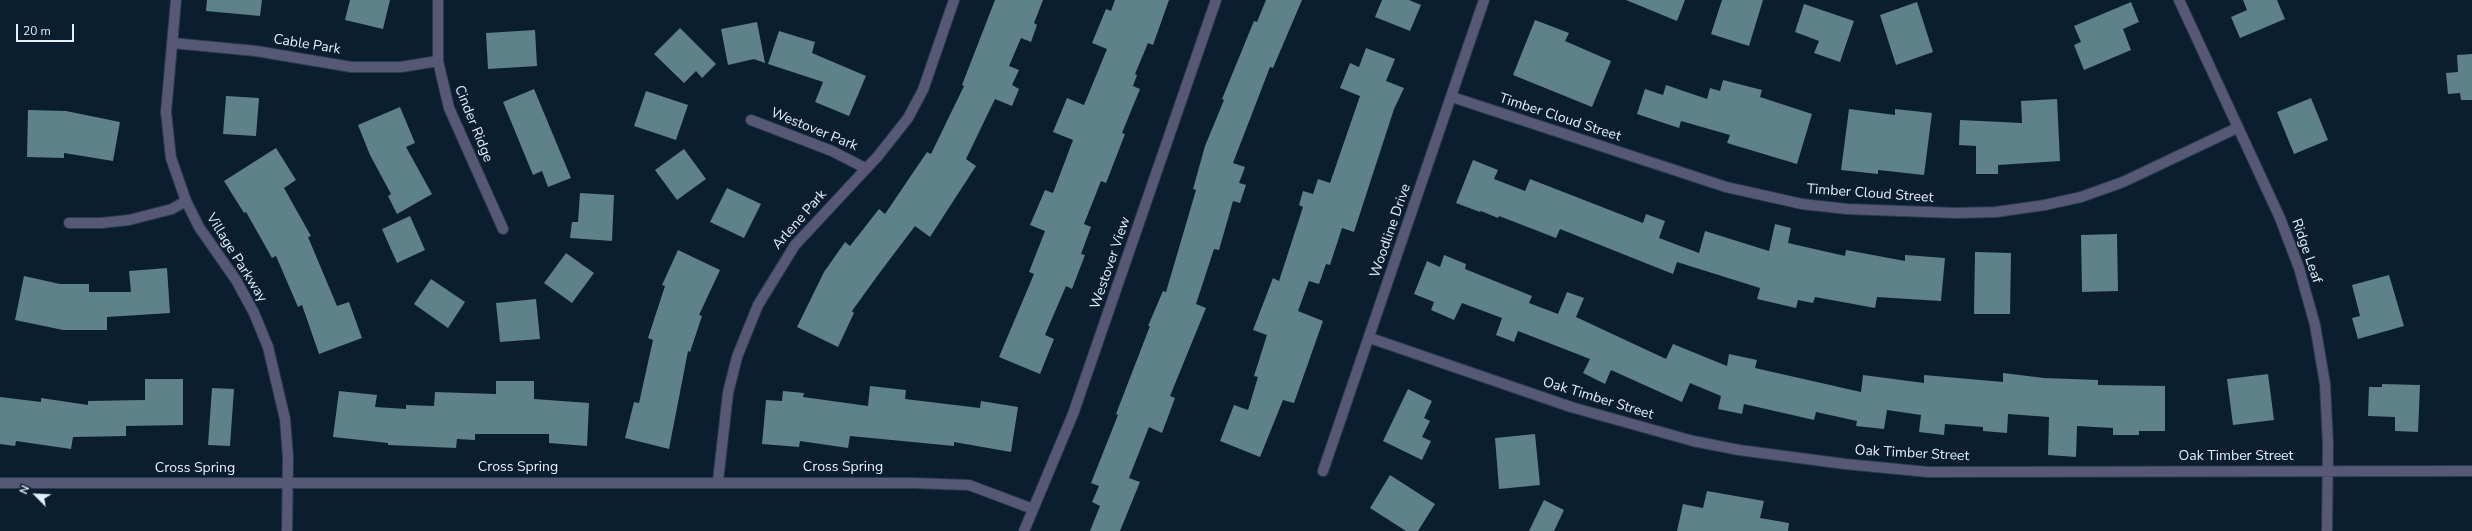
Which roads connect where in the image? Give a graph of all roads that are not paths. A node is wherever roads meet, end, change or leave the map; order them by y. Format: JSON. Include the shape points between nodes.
{"nodes":[{"id":1,"x":176,"y":0,"type":"edge"},
{"id":2,"x":438,"y":0,"type":"edge"},
{"id":3,"x":954,"y":0,"type":"edge"},
{"id":4,"x":1216,"y":0,"type":"edge"},
{"id":5,"x":1484,"y":0,"type":"edge"},
{"id":6,"x":2179,"y":0,"type":"edge"},
{"id":7,"x":172,"y":43,"type":"junction"},
{"id":8,"x":438,"y":61,"type":"junction"},
{"id":9,"x":1452,"y":97,"type":"junction"},
{"id":10,"x":751,"y":120,"type":"dead end"},
{"id":11,"x":2237,"y":128,"type":"junction"},
{"id":12,"x":865,"y":168,"type":"junction"},
{"id":13,"x":186,"y":201,"type":"junction"},
{"id":14,"x":69,"y":223,"type":"dead end"},
{"id":15,"x":503,"y":229,"type":"dead end"},
{"id":16,"x":1370,"y":338,"type":"junction"},
{"id":17,"x":1323,"y":471,"type":"dead end"},
{"id":18,"x":2328,"y":471,"type":"junction"},
{"id":19,"x":2472,"y":471,"type":"edge"},
{"id":20,"x":718,"y":481,"type":"junction"},
{"id":21,"x":0,"y":483,"type":"edge"},
{"id":22,"x":288,"y":484,"type":"junction"},
{"id":23,"x":1033,"y":509,"type":"junction"},
{"id":24,"x":287,"y":531,"type":"edge"},
{"id":25,"x":1024,"y":531,"type":"edge"},
{"id":26,"x":2328,"y":531,"type":"edge"}],
"edges":[{"from":1,"to":7,"type":"street","name":"Village Parkway"},
{"from":2,"to":8,"type":"street","name":"Cinder Ridge"},
{"from":3,"to":12,"type":"street","name":"Arlene Park","via":[[923,90],[908,118],[892,140]]},
{"from":4,"to":23,"type":"street","name":"Westover View","via":[[1073,414]]},
{"from":5,"to":9,"type":"street","name":"Woodline Drive"},
{"from":6,"to":11,"type":"street","name":"Ridge Leaf"},
{"from":7,"to":8,"type":"street","name":"Cable Park","via":[[256,51],[351,66],[402,67]]},
{"from":7,"to":13,"type":"street","name":"Village Parkway","via":[[166,112],[168,135],[172,158]]},
{"from":8,"to":15,"type":"street","name":"Cinder Ridge","via":[[449,108]]},
{"from":9,"to":11,"type":"street","name":"Timber Cloud Street","via":[[1726,187],[1802,204],[1847,209],[1956,213],[1996,212],[2045,205],[2081,197],[2123,182]]},
{"from":9,"to":16,"type":"street","name":"Woodline Drive"},
{"from":10,"to":12,"type":"street","name":"Westover Park","via":[[832,151]]},
{"from":11,"to":18,"type":"street","name":"Ridge Leaf","via":[[2280,218],[2299,268],[2315,325],[2325,384]]},
{"from":12,"to":20,"type":"street","name":"Arlene Park","via":[[795,245],[758,305],[737,357],[728,393]]},
{"from":13,"to":14,"type":"street","via":[[172,209],[129,220]]},
{"from":13,"to":22,"type":"street","name":"Village Parkway","via":[[199,227],[236,280],[254,313],[268,347],[285,419]]},
{"from":16,"to":17,"type":"street","name":"Woodline Drive"},
{"from":16,"to":18,"type":"street","name":"Oak Timber Street","via":[[1571,407],[1693,441],[1739,450],[1928,472]]},
{"from":18,"to":19,"type":"street","name":"Oak Timber Street"},
{"from":18,"to":26,"type":"street","name":"Ridge Leaf"},
{"from":20,"to":22,"type":"street","name":"Cross Spring"},
{"from":20,"to":23,"type":"street","name":"Cross Spring","via":[[913,482],[969,486]]},
{"from":21,"to":22,"type":"street","name":"Cross Spring"},
{"from":22,"to":24,"type":"street","name":"Village Parkway"},
{"from":23,"to":25,"type":"street","name":"Westover View"}]}
